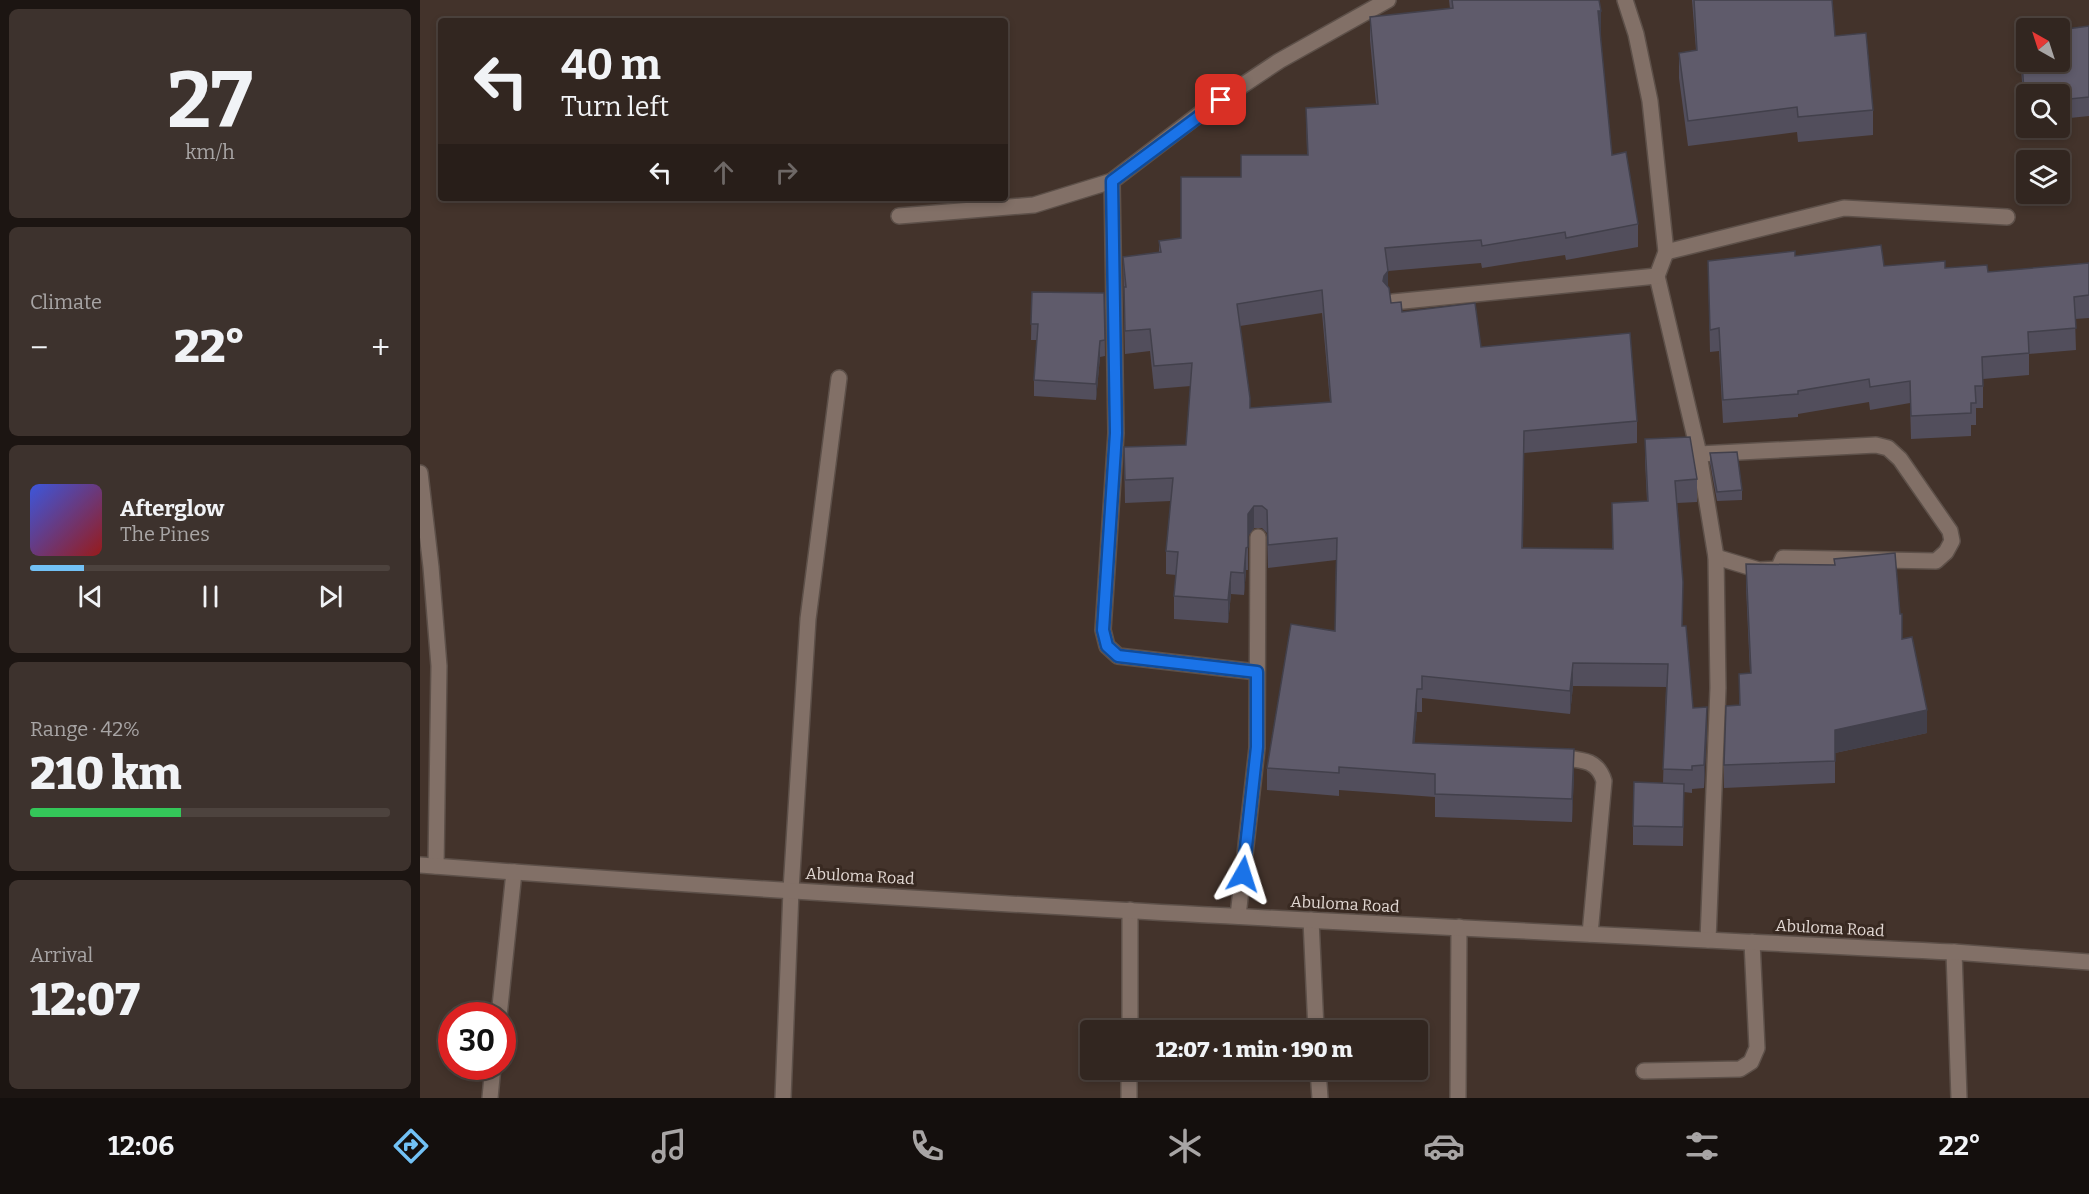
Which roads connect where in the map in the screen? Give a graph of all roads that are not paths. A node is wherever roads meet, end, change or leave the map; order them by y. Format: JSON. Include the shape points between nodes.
{"nodes":[{"id":1,"x":1388,"y":0,"type":"edge"},
{"id":2,"x":1625,"y":0,"type":"edge"},
{"id":3,"x":1112,"y":181,"type":"junction"},
{"id":4,"x":899,"y":216,"type":"dead end"},
{"id":5,"x":2007,"y":217,"type":"dead end"},
{"id":6,"x":1666,"y":252,"type":"junction"},
{"id":7,"x":1657,"y":276,"type":"junction"},
{"id":8,"x":1393,"y":302,"type":"edge"},
{"id":9,"x":839,"y":378,"type":"dead end"},
{"id":10,"x":1699,"y":454,"type":"junction"},
{"id":11,"x":420,"y":473,"type":"edge"},
{"id":12,"x":1258,"y":537,"type":"dead end"},
{"id":13,"x":1716,"y":557,"type":"junction"},
{"id":14,"x":1257,"y":672,"type":"junction"},
{"id":15,"x":1541,"y":755,"type":"edge"},
{"id":16,"x":420,"y":865,"type":"edge"},
{"id":17,"x":436,"y":866,"type":"junction"},
{"id":18,"x":514,"y":872,"type":"junction"},
{"id":19,"x":791,"y":890,"type":"junction"},
{"id":20,"x":1130,"y":910,"type":"junction"},
{"id":21,"x":1238,"y":916,"type":"junction"},
{"id":22,"x":1311,"y":920,"type":"junction"},
{"id":23,"x":1459,"y":927,"type":"junction"},
{"id":24,"x":1590,"y":934,"type":"junction"},
{"id":25,"x":1708,"y":940,"type":"junction"},
{"id":26,"x":1752,"y":942,"type":"junction"},
{"id":27,"x":1954,"y":952,"type":"junction"},
{"id":28,"x":2089,"y":962,"type":"edge"},
{"id":29,"x":500,"y":1002,"type":"edge"},
{"id":30,"x":1130,"y":1020,"type":"edge"},
{"id":31,"x":1316,"y":1020,"type":"edge"},
{"id":32,"x":1644,"y":1071,"type":"dead end"},
{"id":33,"x":492,"y":1080,"type":"edge"},
{"id":34,"x":1129,"y":1080,"type":"edge"},
{"id":35,"x":1319,"y":1080,"type":"edge"},
{"id":36,"x":490,"y":1098,"type":"edge"},
{"id":37,"x":783,"y":1098,"type":"edge"},
{"id":38,"x":1129,"y":1098,"type":"edge"},
{"id":39,"x":1320,"y":1098,"type":"edge"},
{"id":40,"x":1458,"y":1098,"type":"edge"},
{"id":41,"x":1959,"y":1098,"type":"edge"}],
"edges":[{"from":1,"to":3,"type":"street","via":[[1279,61],[1201,113]]},
{"from":2,"to":6,"type":"street","via":[[1650,101]]},
{"from":3,"to":4,"type":"street","via":[[1034,205]]},
{"from":3,"to":14,"type":"street","via":[[1116,433],[1103,630],[1107,646],[1118,656]]},
{"from":5,"to":6,"type":"street","via":[[1844,208]]},
{"from":6,"to":7,"type":"street"},
{"from":7,"to":8,"type":"street"},
{"from":7,"to":10,"type":"street"},
{"from":9,"to":19,"type":"street","via":[[808,619]]},
{"from":10,"to":13,"type":"street"},
{"from":10,"to":13,"type":"street","via":[[1876,445],[1888,448],[1900,459],[1950,531],[1952,541],[1936,561],[1783,558],[1778,569],[1759,570]]},
{"from":11,"to":17,"type":"street","via":[[439,666]]},
{"from":12,"to":14,"type":"street"},
{"from":13,"to":25,"type":"street","via":[[1718,688]]},
{"from":14,"to":21,"type":"street","via":[[1257,747]]},
{"from":15,"to":24,"type":"street","via":[[1591,762],[1601,770],[1604,781]]},
{"from":16,"to":17,"type":"street","name":"Abuloma Road"},
{"from":17,"to":18,"type":"street","name":"Abuloma Road"},
{"from":18,"to":19,"type":"street","name":"Abuloma Road"},
{"from":18,"to":29,"type":"street"},
{"from":19,"to":20,"type":"street","name":"Abuloma Road"},
{"from":19,"to":37,"type":"street"},
{"from":20,"to":21,"type":"street","name":"Abuloma Road"},
{"from":20,"to":30,"type":"street"},
{"from":21,"to":22,"type":"street","name":"Abuloma Road"},
{"from":22,"to":23,"type":"street","name":"Abuloma Road"},
{"from":22,"to":31,"type":"street"},
{"from":23,"to":24,"type":"street","name":"Abuloma Road"},
{"from":23,"to":40,"type":"street"},
{"from":24,"to":25,"type":"street","name":"Abuloma Road"},
{"from":25,"to":26,"type":"street","name":"Abuloma Road"},
{"from":26,"to":27,"type":"street","name":"Abuloma Road"},
{"from":26,"to":32,"type":"street","via":[[1757,1048],[1751,1062],[1740,1069]]},
{"from":27,"to":28,"type":"street","name":"Abuloma Road"},
{"from":27,"to":41,"type":"street"},
{"from":33,"to":36,"type":"street"},
{"from":34,"to":38,"type":"street"},
{"from":35,"to":39,"type":"street"}]}
